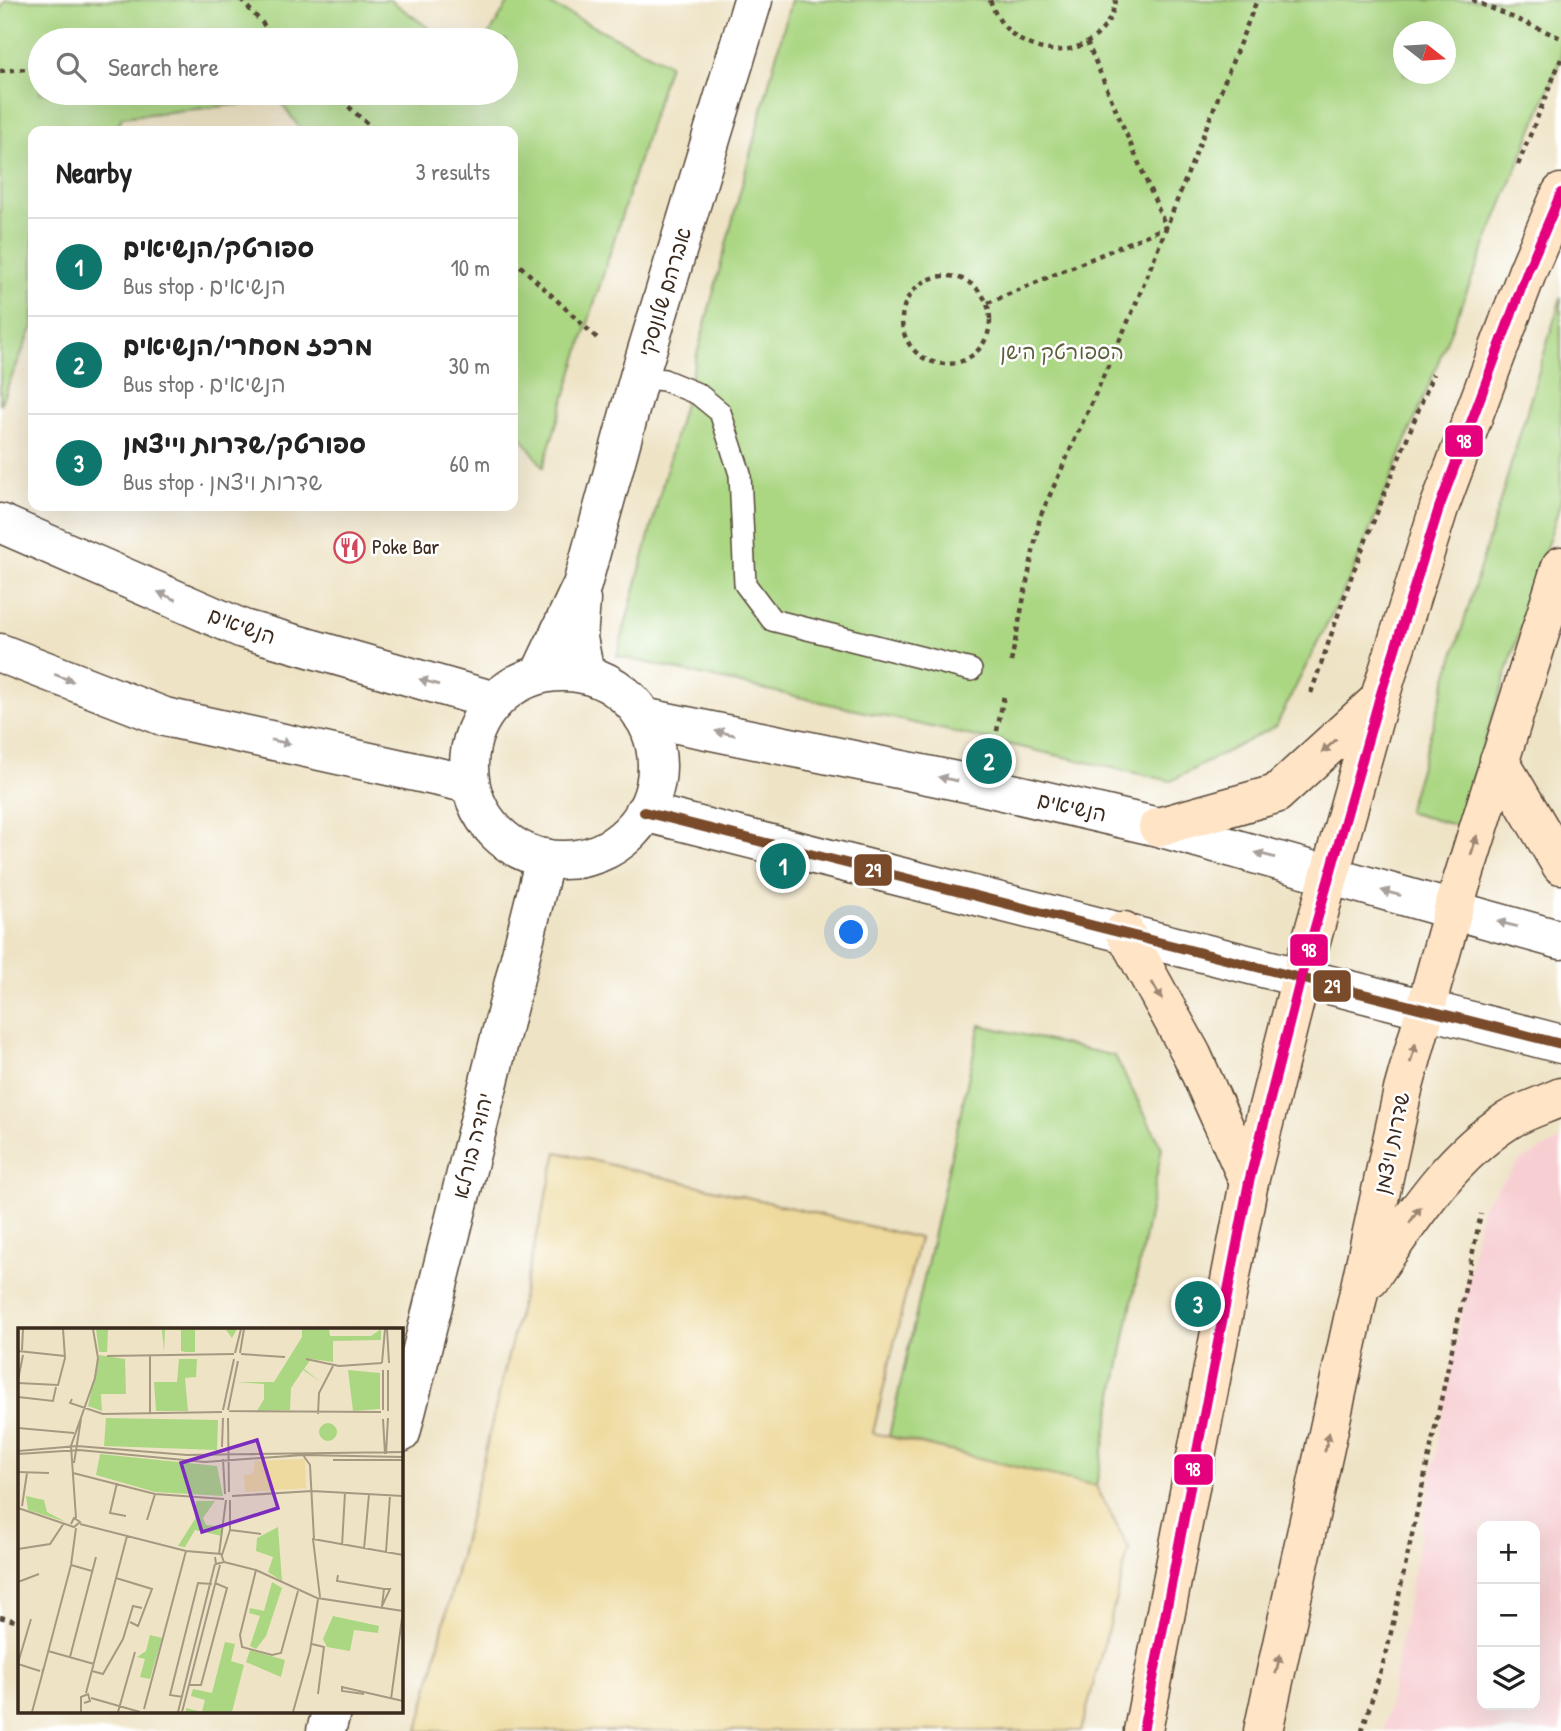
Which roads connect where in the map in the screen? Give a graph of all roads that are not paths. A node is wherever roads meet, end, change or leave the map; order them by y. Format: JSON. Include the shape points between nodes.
{"nodes":[{"id":1,"x":753,"y":0,"type":"edge"},
{"id":2,"x":1561,"y":192,"type":"edge"},
{"id":3,"x":639,"y":377,"type":"junction"},
{"id":4,"x":0,"y":523,"type":"edge"},
{"id":5,"x":1561,"y":566,"type":"edge"},
{"id":6,"x":582,"y":585,"type":"junction"},
{"id":7,"x":0,"y":653,"type":"edge"},
{"id":8,"x":971,"y":670,"type":"dead end"},
{"id":9,"x":540,"y":674,"type":"junction"},
{"id":10,"x":586,"y":674,"type":"junction"},
{"id":11,"x":1379,"y":700,"type":"junction"},
{"id":12,"x":495,"y":701,"type":"junction"},
{"id":13,"x":643,"y":717,"type":"junction"},
{"id":14,"x":1499,"y":760,"type":"junction"},
{"id":15,"x":470,"y":784,"type":"junction"},
{"id":16,"x":644,"y":812,"type":"junction"},
{"id":17,"x":1158,"y":827,"type":"junction"},
{"id":18,"x":545,"y":858,"type":"junction"},
{"id":19,"x":1561,"y":865,"type":"edge"},
{"id":20,"x":1329,"y":877,"type":"junction"},
{"id":21,"x":1453,"y":910,"type":"junction"},
{"id":22,"x":1124,"y":931,"type":"junction"},
{"id":23,"x":1561,"y":940,"type":"edge"},
{"id":24,"x":1301,"y":977,"type":"junction"},
{"id":25,"x":1425,"y":1009,"type":"junction"},
{"id":26,"x":1561,"y":1044,"type":"edge"},
{"id":27,"x":1561,"y":1097,"type":"edge"},
{"id":28,"x":1250,"y":1182,"type":"junction"},
{"id":29,"x":1361,"y":1291,"type":"junction"},
{"id":30,"x":402,"y":1429,"type":"edge"},
{"id":31,"x":330,"y":1714,"type":"edge"},
{"id":32,"x":326,"y":1731,"type":"edge"},
{"id":33,"x":1143,"y":1731,"type":"edge"},
{"id":34,"x":1263,"y":1731,"type":"edge"}],
"edges":[{"from":1,"to":3,"type":"street","name":"אברהם שלונסקי"},
{"from":2,"to":11,"type":"main road","via":[[1439,508]]},
{"from":3,"to":6,"type":"street","name":"אברהם שלונסקי"},
{"from":3,"to":8,"type":"lane","via":[[664,380],[698,394],[720,412],[740,474],[745,584],[772,621]]},
{"from":12,"to":4,"type":"street","name":"הנשיאים","one_way":true,"via":[[243,629]]},
{"from":5,"to":14,"type":"main road","name":"שדרות ויצמן"},
{"from":6,"to":9,"type":"street","name":"אברהם שלונסקי"},
{"from":6,"to":10,"type":"street","name":"אברהם שלונסקי","via":[[578,638]]},
{"from":7,"to":15,"type":"street","one_way":true,"via":[[165,717]]},
{"from":9,"to":10,"type":"street"},
{"from":9,"to":12,"type":"street","via":[[518,682]]},
{"from":10,"to":13,"type":"street","via":[[612,685]]},
{"from":11,"to":17,"type":"main road","one_way":true,"via":[[1276,794]]},
{"from":11,"to":20,"type":"main road"},
{"from":12,"to":15,"type":"street","via":[[477,726],[470,754]]},
{"from":13,"to":16,"type":"street","via":[[655,743],[657,772]]},
{"from":17,"to":13,"type":"street","name":"הנשיאים","one_way":true},
{"from":14,"to":19,"type":"main road"},
{"from":21,"to":14,"type":"main road","name":"שדרות ויצמן","one_way":true},
{"from":15,"to":18,"type":"street","via":[[480,811],[496,833],[516,849]]},
{"from":16,"to":18,"type":"street","via":[[617,844],[594,855]]},
{"from":16,"to":22,"type":"street"},
{"from":20,"to":17,"type":"street","name":"הנשיאים","one_way":true},
{"from":18,"to":30,"type":"street","name":"יהודה בורלא"},
{"from":21,"to":20,"type":"street","name":"הנשיאים","one_way":true},
{"from":20,"to":24,"type":"main road"},
{"from":23,"to":21,"type":"street","name":"הנשיאים","one_way":true},
{"from":21,"to":25,"type":"main road","name":"שדרות ויצמן"},
{"from":22,"to":24,"type":"street"},
{"from":22,"to":28,"type":"main road","one_way":true,"via":[[1192,1055]]},
{"from":24,"to":25,"type":"street"},
{"from":24,"to":28,"type":"main road"},
{"from":25,"to":26,"type":"street"},
{"from":29,"to":25,"type":"main road","name":"שדרות ויצמן","one_way":true,"via":[[1403,1090]]},
{"from":29,"to":27,"type":"main road","one_way":true,"via":[[1468,1150],[1508,1120]]},
{"from":28,"to":33,"type":"main road"},
{"from":34,"to":29,"type":"main road","name":"שדרות ויצמן","one_way":true},
{"from":31,"to":32,"type":"street"}]}
